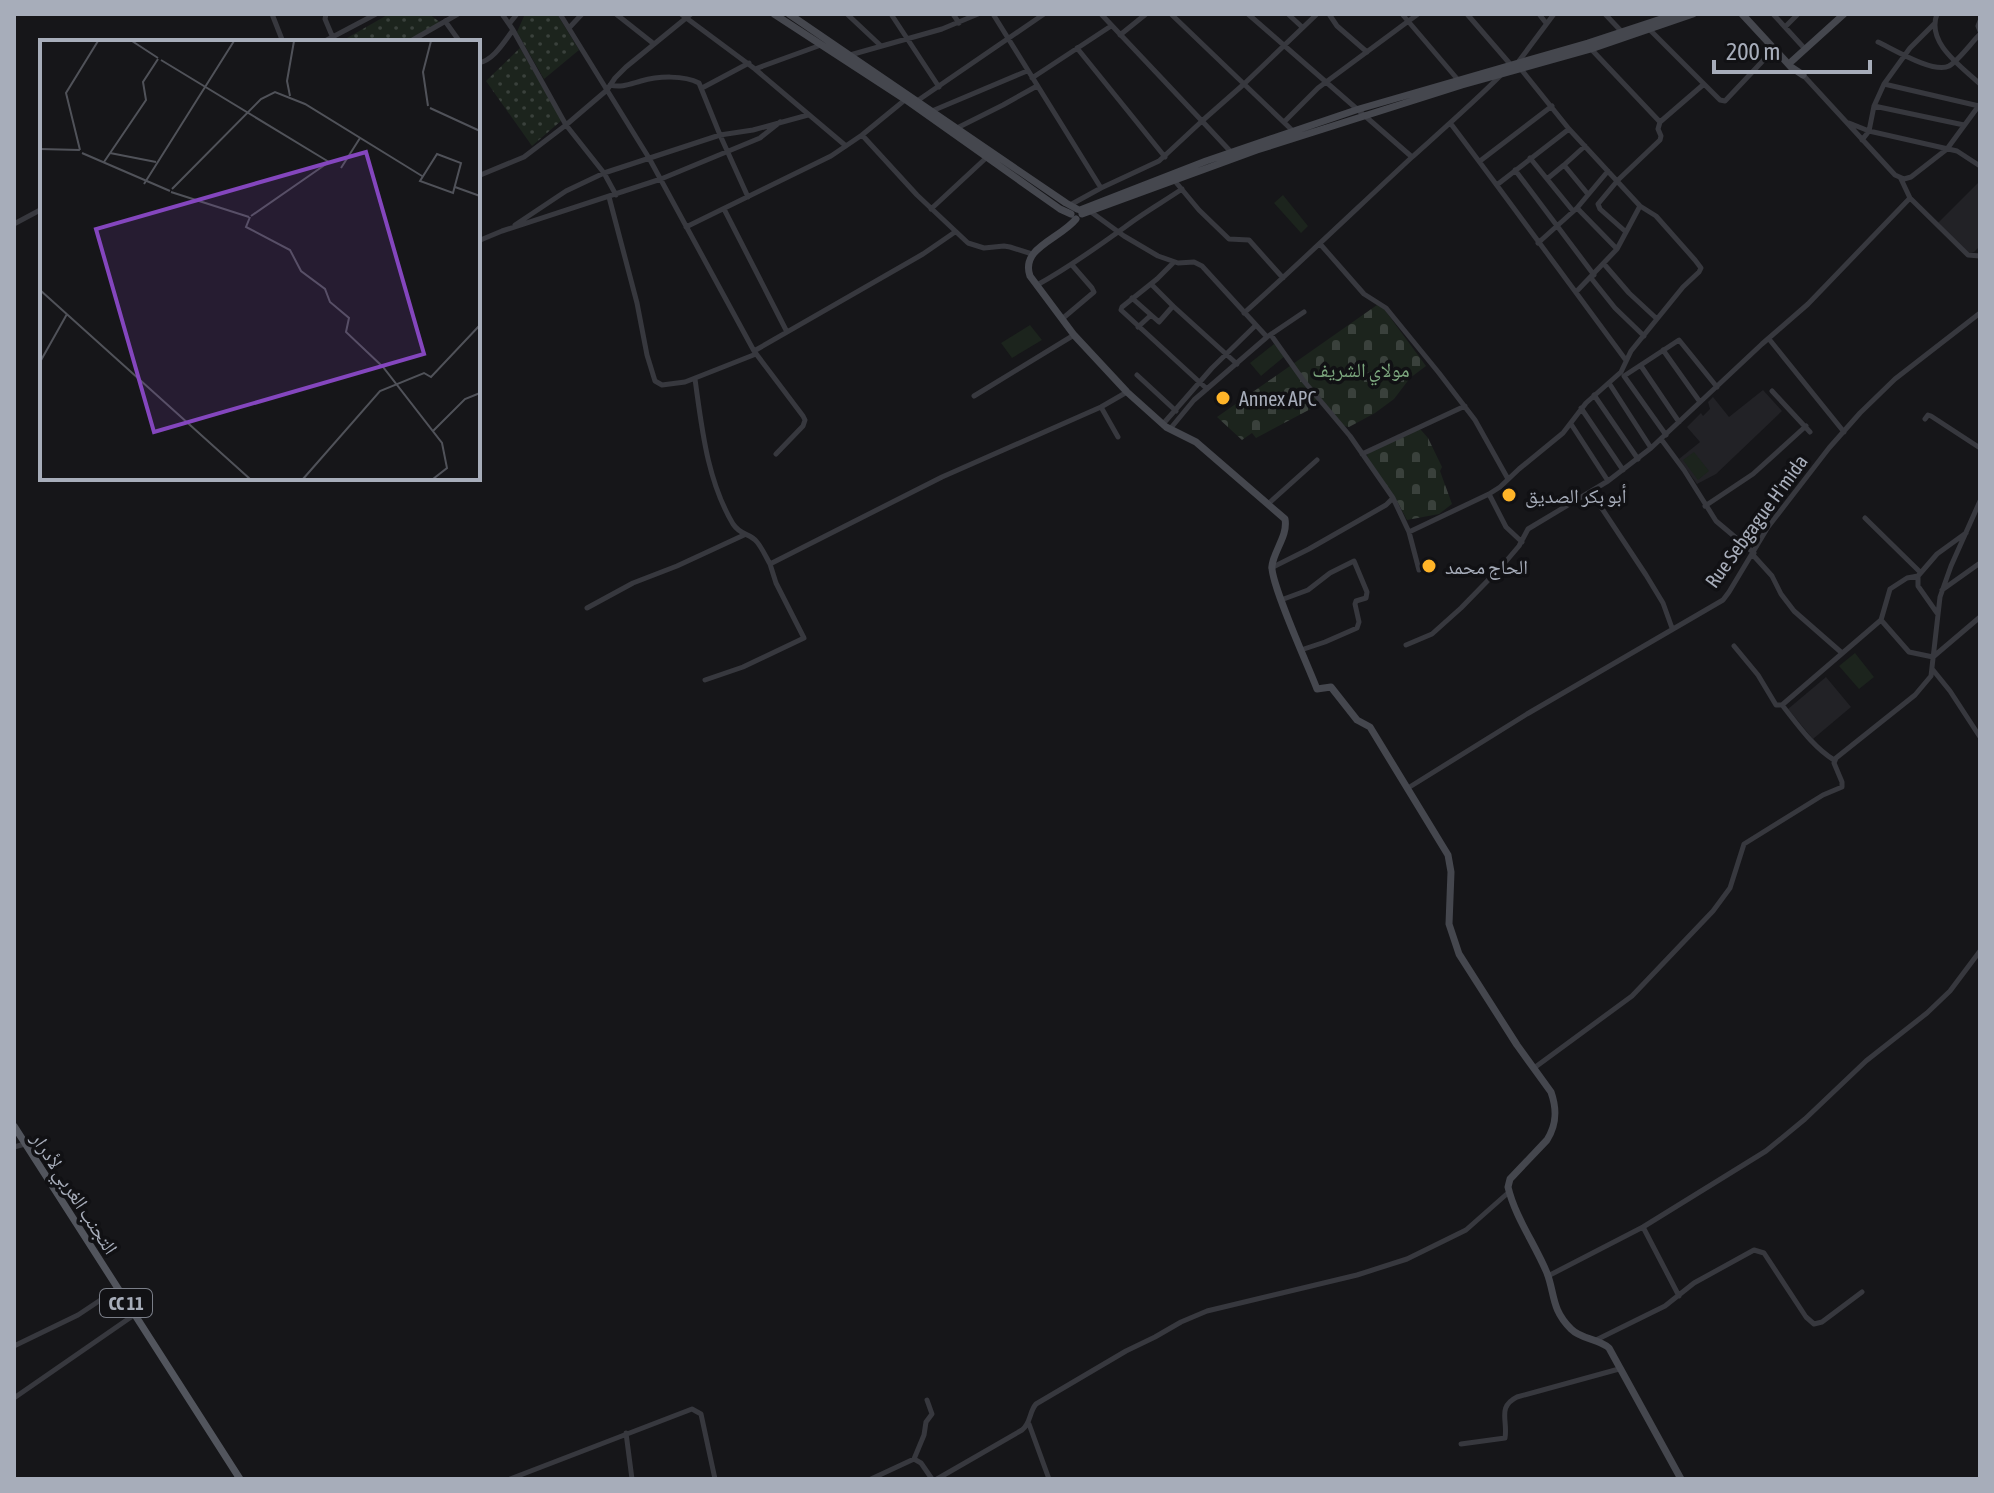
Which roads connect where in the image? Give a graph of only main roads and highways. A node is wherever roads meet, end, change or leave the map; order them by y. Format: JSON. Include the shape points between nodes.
{"nodes":[{"id":1,"x":14,"y":1126,"type":"edge"},
{"id":2,"x":240,"y":1479,"type":"edge"}],
"edges":[{"from":1,"to":2,"type":"main road","name":"التجنب الغربي لأدرار","number":"CC 11"}]}
